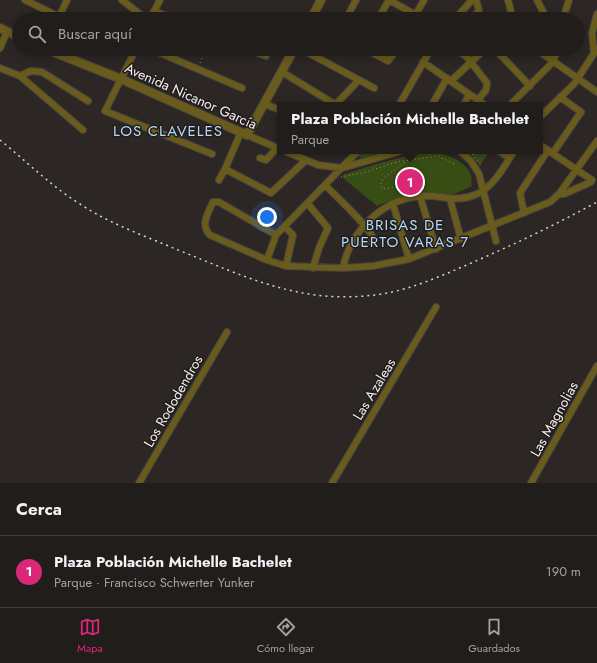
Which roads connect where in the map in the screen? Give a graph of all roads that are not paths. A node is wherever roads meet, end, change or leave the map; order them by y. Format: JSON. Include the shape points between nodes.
{"nodes":[{"id":1,"x":25,"y":0,"type":"edge"},
{"id":2,"x":67,"y":0,"type":"edge"},
{"id":3,"x":122,"y":0,"type":"edge"},
{"id":4,"x":160,"y":0,"type":"edge"},
{"id":5,"x":321,"y":0,"type":"edge"},
{"id":6,"x":356,"y":0,"type":"edge"},
{"id":7,"x":389,"y":0,"type":"edge"},
{"id":8,"x":424,"y":0,"type":"edge"},
{"id":9,"x":472,"y":0,"type":"edge"},
{"id":10,"x":476,"y":0,"type":"edge"},
{"id":11,"x":508,"y":0,"type":"edge"},
{"id":12,"x":537,"y":0,"type":"edge"},
{"id":13,"x":570,"y":0,"type":"edge"},
{"id":14,"x":154,"y":11,"type":"edge"},
{"id":15,"x":48,"y":12,"type":"edge"},
{"id":16,"x":62,"y":12,"type":"edge"},
{"id":17,"x":137,"y":12,"type":"edge"},
{"id":18,"x":315,"y":12,"type":"edge"},
{"id":19,"x":350,"y":12,"type":"edge"},
{"id":20,"x":382,"y":12,"type":"edge"},
{"id":21,"x":407,"y":12,"type":"edge"},
{"id":22,"x":417,"y":12,"type":"edge"},
{"id":23,"x":463,"y":12,"type":"edge"},
{"id":24,"x":477,"y":12,"type":"edge"},
{"id":25,"x":511,"y":12,"type":"edge"},
{"id":26,"x":543,"y":12,"type":"edge"},
{"id":27,"x":566,"y":12,"type":"edge"},
{"id":28,"x":597,"y":14,"type":"edge"},
{"id":29,"x":4,"y":30,"type":"edge"},
{"id":30,"x":0,"y":48,"type":"edge"},
{"id":31,"x":596,"y":51,"type":"edge"},
{"id":32,"x":64,"y":56,"type":"edge"},
{"id":33,"x":131,"y":56,"type":"edge"},
{"id":34,"x":167,"y":56,"type":"edge"},
{"id":35,"x":290,"y":56,"type":"edge"},
{"id":36,"x":314,"y":56,"type":"edge"},
{"id":37,"x":378,"y":56,"type":"edge"},
{"id":38,"x":392,"y":56,"type":"edge"},
{"id":39,"x":427,"y":56,"type":"edge"},
{"id":40,"x":466,"y":56,"type":"edge"},
{"id":41,"x":478,"y":56,"type":"edge"},
{"id":42,"x":501,"y":56,"type":"edge"},
{"id":43,"x":545,"y":56,"type":"edge"},
{"id":44,"x":555,"y":56,"type":"edge"},
{"id":45,"x":423,"y":62,"type":"junction"},
{"id":46,"x":553,"y":62,"type":"junction"},
{"id":47,"x":471,"y":63,"type":"junction"},
{"id":48,"x":0,"y":68,"type":"edge"},
{"id":49,"x":282,"y":72,"type":"junction"},
{"id":50,"x":20,"y":76,"type":"junction"},
{"id":51,"x":121,"y":79,"type":"junction"},
{"id":52,"x":578,"y":79,"type":"junction"},
{"id":53,"x":359,"y":80,"type":"junction"},
{"id":54,"x":449,"y":80,"type":"junction"},
{"id":55,"x":530,"y":86,"type":"junction"},
{"id":56,"x":242,"y":88,"type":"dead end"},
{"id":57,"x":374,"y":88,"type":"dead end"},
{"id":58,"x":597,"y":92,"type":"edge"},
{"id":59,"x":470,"y":94,"type":"junction"},
{"id":60,"x":560,"y":97,"type":"junction"},
{"id":61,"x":478,"y":100,"type":"junction"},
{"id":62,"x":88,"y":101,"type":"dead end"},
{"id":63,"x":335,"y":102,"type":"edge"},
{"id":64,"x":341,"y":102,"type":"edge"},
{"id":65,"x":401,"y":102,"type":"edge"},
{"id":66,"x":434,"y":102,"type":"edge"},
{"id":67,"x":466,"y":102,"type":"edge"},
{"id":68,"x":481,"y":102,"type":"edge"},
{"id":69,"x":513,"y":102,"type":"edge"},
{"id":70,"x":265,"y":104,"type":"junction"},
{"id":71,"x":277,"y":109,"type":"edge"},
{"id":72,"x":543,"y":114,"type":"edge"},
{"id":73,"x":84,"y":130,"type":"dead end"},
{"id":74,"x":244,"y":134,"type":"junction"},
{"id":75,"x":597,"y":141,"type":"edge"},
{"id":76,"x":277,"y":147,"type":"edge"},
{"id":77,"x":543,"y":147,"type":"edge"},
{"id":78,"x":277,"y":150,"type":"edge"},
{"id":79,"x":550,"y":152,"type":"junction"},
{"id":80,"x":212,"y":154,"type":"dead end"},
{"id":81,"x":293,"y":154,"type":"edge"},
{"id":82,"x":355,"y":154,"type":"edge"},
{"id":83,"x":356,"y":154,"type":"edge"},
{"id":84,"x":391,"y":154,"type":"edge"},
{"id":85,"x":463,"y":154,"type":"edge"},
{"id":86,"x":503,"y":154,"type":"edge"},
{"id":87,"x":512,"y":154,"type":"edge"},
{"id":88,"x":260,"y":158,"type":"dead end"},
{"id":89,"x":509,"y":158,"type":"junction"},
{"id":90,"x":306,"y":160,"type":"junction"},
{"id":91,"x":360,"y":163,"type":"junction"},
{"id":92,"x":342,"y":168,"type":"junction"},
{"id":93,"x":225,"y":169,"type":"junction"},
{"id":94,"x":576,"y":170,"type":"junction"},
{"id":95,"x":219,"y":180,"type":"dead end"},
{"id":96,"x":326,"y":186,"type":"junction"},
{"id":97,"x":482,"y":191,"type":"junction"},
{"id":98,"x":559,"y":194,"type":"junction"},
{"id":99,"x":420,"y":196,"type":"junction"},
{"id":100,"x":450,"y":199,"type":"junction"},
{"id":101,"x":308,"y":204,"type":"junction"},
{"id":102,"x":393,"y":204,"type":"junction"},
{"id":103,"x":524,"y":213,"type":"junction"},
{"id":104,"x":493,"y":225,"type":"junction"},
{"id":105,"x":364,"y":226,"type":"junction"},
{"id":106,"x":285,"y":227,"type":"junction"},
{"id":107,"x":276,"y":235,"type":"junction"},
{"id":108,"x":461,"y":239,"type":"junction"},
{"id":109,"x":496,"y":241,"type":"dead end"},
{"id":110,"x":352,"y":243,"type":"junction"},
{"id":111,"x":436,"y":249,"type":"junction"},
{"id":112,"x":409,"y":259,"type":"junction"},
{"id":113,"x":267,"y":260,"type":"junction"},
{"id":114,"x":286,"y":266,"type":"junction"},
{"id":115,"x":313,"y":268,"type":"junction"},
{"id":116,"x":343,"y":268,"type":"junction"},
{"id":117,"x":436,"y":307,"type":"dead end"},
{"id":118,"x":227,"y":332,"type":"dead end"},
{"id":119,"x":597,"y":366,"type":"edge"},
{"id":120,"x":139,"y":483,"type":"edge"},
{"id":121,"x":332,"y":483,"type":"edge"},
{"id":122,"x":531,"y":483,"type":"edge"}],
"edges":[{"from":1,"to":15,"type":"street"},
{"from":2,"to":16,"type":"street"},
{"from":3,"to":17,"type":"street"},
{"from":4,"to":14,"type":"street"},
{"from":5,"to":18,"type":"street"},
{"from":6,"to":19,"type":"street"},
{"from":7,"to":20,"type":"street"},
{"from":7,"to":21,"type":"street"},
{"from":8,"to":22,"type":"street"},
{"from":9,"to":23,"type":"street"},
{"from":10,"to":24,"type":"street"},
{"from":11,"to":25,"type":"street"},
{"from":12,"to":26,"type":"street"},
{"from":13,"to":27,"type":"street"},
{"from":28,"to":31,"type":"street","via":[[592,34]]},
{"from":29,"to":30,"type":"street"},
{"from":31,"to":52,"type":"street"},
{"from":32,"to":51,"type":"street","name":"Avenida Nicanor García"},
{"from":33,"to":51,"type":"street"},
{"from":34,"to":56,"type":"street"},
{"from":35,"to":49,"type":"street"},
{"from":36,"to":53,"type":"street"},
{"from":37,"to":38,"type":"street","via":[[388,61]]},
{"from":39,"to":45,"type":"street"},
{"from":40,"to":47,"type":"street"},
{"from":41,"to":47,"type":"street"},
{"from":42,"to":55,"type":"street"},
{"from":43,"to":46,"type":"street"},
{"from":44,"to":46,"type":"street"},
{"from":45,"to":54,"type":"street"},
{"from":45,"to":65,"type":"street"},
{"from":46,"to":52,"type":"street"},
{"from":46,"to":55,"type":"street"},
{"from":47,"to":54,"type":"street"},
{"from":47,"to":61,"type":"street","via":[[487,86]]},
{"from":48,"to":50,"type":"street"},
{"from":49,"to":63,"type":"street"},
{"from":49,"to":70,"type":"street"},
{"from":50,"to":62,"type":"street","via":[[42,72]]},
{"from":50,"to":73,"type":"street"},
{"from":51,"to":74,"type":"street","name":"Avenida Nicanor García"},
{"from":51,"to":80,"type":"street","via":[[105,111]]},
{"from":52,"to":58,"type":"street"},
{"from":52,"to":60,"type":"street"},
{"from":53,"to":57,"type":"street"},
{"from":53,"to":64,"type":"street"},
{"from":54,"to":59,"type":"street"},
{"from":54,"to":66,"type":"street"},
{"from":55,"to":69,"type":"street"},
{"from":59,"to":61,"type":"street"},
{"from":59,"to":67,"type":"street"},
{"from":60,"to":72,"type":"street"},
{"from":60,"to":79,"type":"street","via":[[581,112]]},
{"from":61,"to":68,"type":"street"},
{"from":70,"to":71,"type":"street"},
{"from":70,"to":74,"type":"street"},
{"from":74,"to":76,"type":"street","name":"Avenida Nicanor García"},
{"from":74,"to":93,"type":"street"},
{"from":75,"to":94,"type":"street"},
{"from":77,"to":79,"type":"street"},
{"from":78,"to":88,"type":"street","via":[[266,160]]},
{"from":79,"to":94,"type":"street"},
{"from":79,"to":103,"type":"street","via":[[520,193]]},
{"from":81,"to":90,"type":"street"},
{"from":82,"to":92,"type":"street"},
{"from":83,"to":91,"type":"street","via":[[356,160]]},
{"from":84,"to":91,"type":"street"},
{"from":85,"to":97,"type":"street","via":[[477,169]]},
{"from":86,"to":89,"type":"street"},
{"from":87,"to":89,"type":"street"},
{"from":89,"to":97,"type":"street","via":[[498,176]]},
{"from":90,"to":92,"type":"street"},
{"from":90,"to":93,"type":"street","via":[[271,193]]},
{"from":91,"to":92,"type":"street"},
{"from":92,"to":96,"type":"street"},
{"from":93,"to":95,"type":"street"},
{"from":94,"to":98,"type":"street"},
{"from":94,"to":98,"type":"street","via":[[591,178],[591,182]]},
{"from":96,"to":101,"type":"street"},
{"from":96,"to":105,"type":"street"},
{"from":97,"to":100,"type":"street","via":[[466,198]]},
{"from":97,"to":104,"type":"street"},
{"from":98,"to":103,"type":"street","via":[[545,204]]},
{"from":99,"to":100,"type":"street"},
{"from":99,"to":102,"type":"street"},
{"from":99,"to":111,"type":"street"},
{"from":100,"to":108,"type":"street"},
{"from":101,"to":106,"type":"street"},
{"from":101,"to":115,"type":"street","via":[[328,228]]},
{"from":102,"to":105,"type":"street","via":[[377,213]]},
{"from":102,"to":112,"type":"street"},
{"from":103,"to":104,"type":"street"},
{"from":104,"to":108,"type":"street"},
{"from":104,"to":109,"type":"street"},
{"from":105,"to":110,"type":"street"},
{"from":105,"to":110,"type":"street","via":[[374,241]]},
{"from":106,"to":107,"type":"street"},
{"from":106,"to":114,"type":"street","via":[[293,235]]},
{"from":107,"to":113,"type":"street"},
{"from":107,"to":113,"type":"street","via":[[219,202],[213,202],[206,216],[205,226],[210,235]]},
{"from":108,"to":111,"type":"street"},
{"from":110,"to":116,"type":"street"},
{"from":111,"to":112,"type":"street"},
{"from":112,"to":116,"type":"street","via":[[373,266]]},
{"from":113,"to":114,"type":"street"},
{"from":114,"to":115,"type":"street"},
{"from":115,"to":116,"type":"street"},
{"from":117,"to":121,"type":"street","name":"Las Azaleas"},
{"from":118,"to":120,"type":"street","name":"Los Rododendros"},
{"from":119,"to":122,"type":"street","name":"Las Magnolias"}]}
